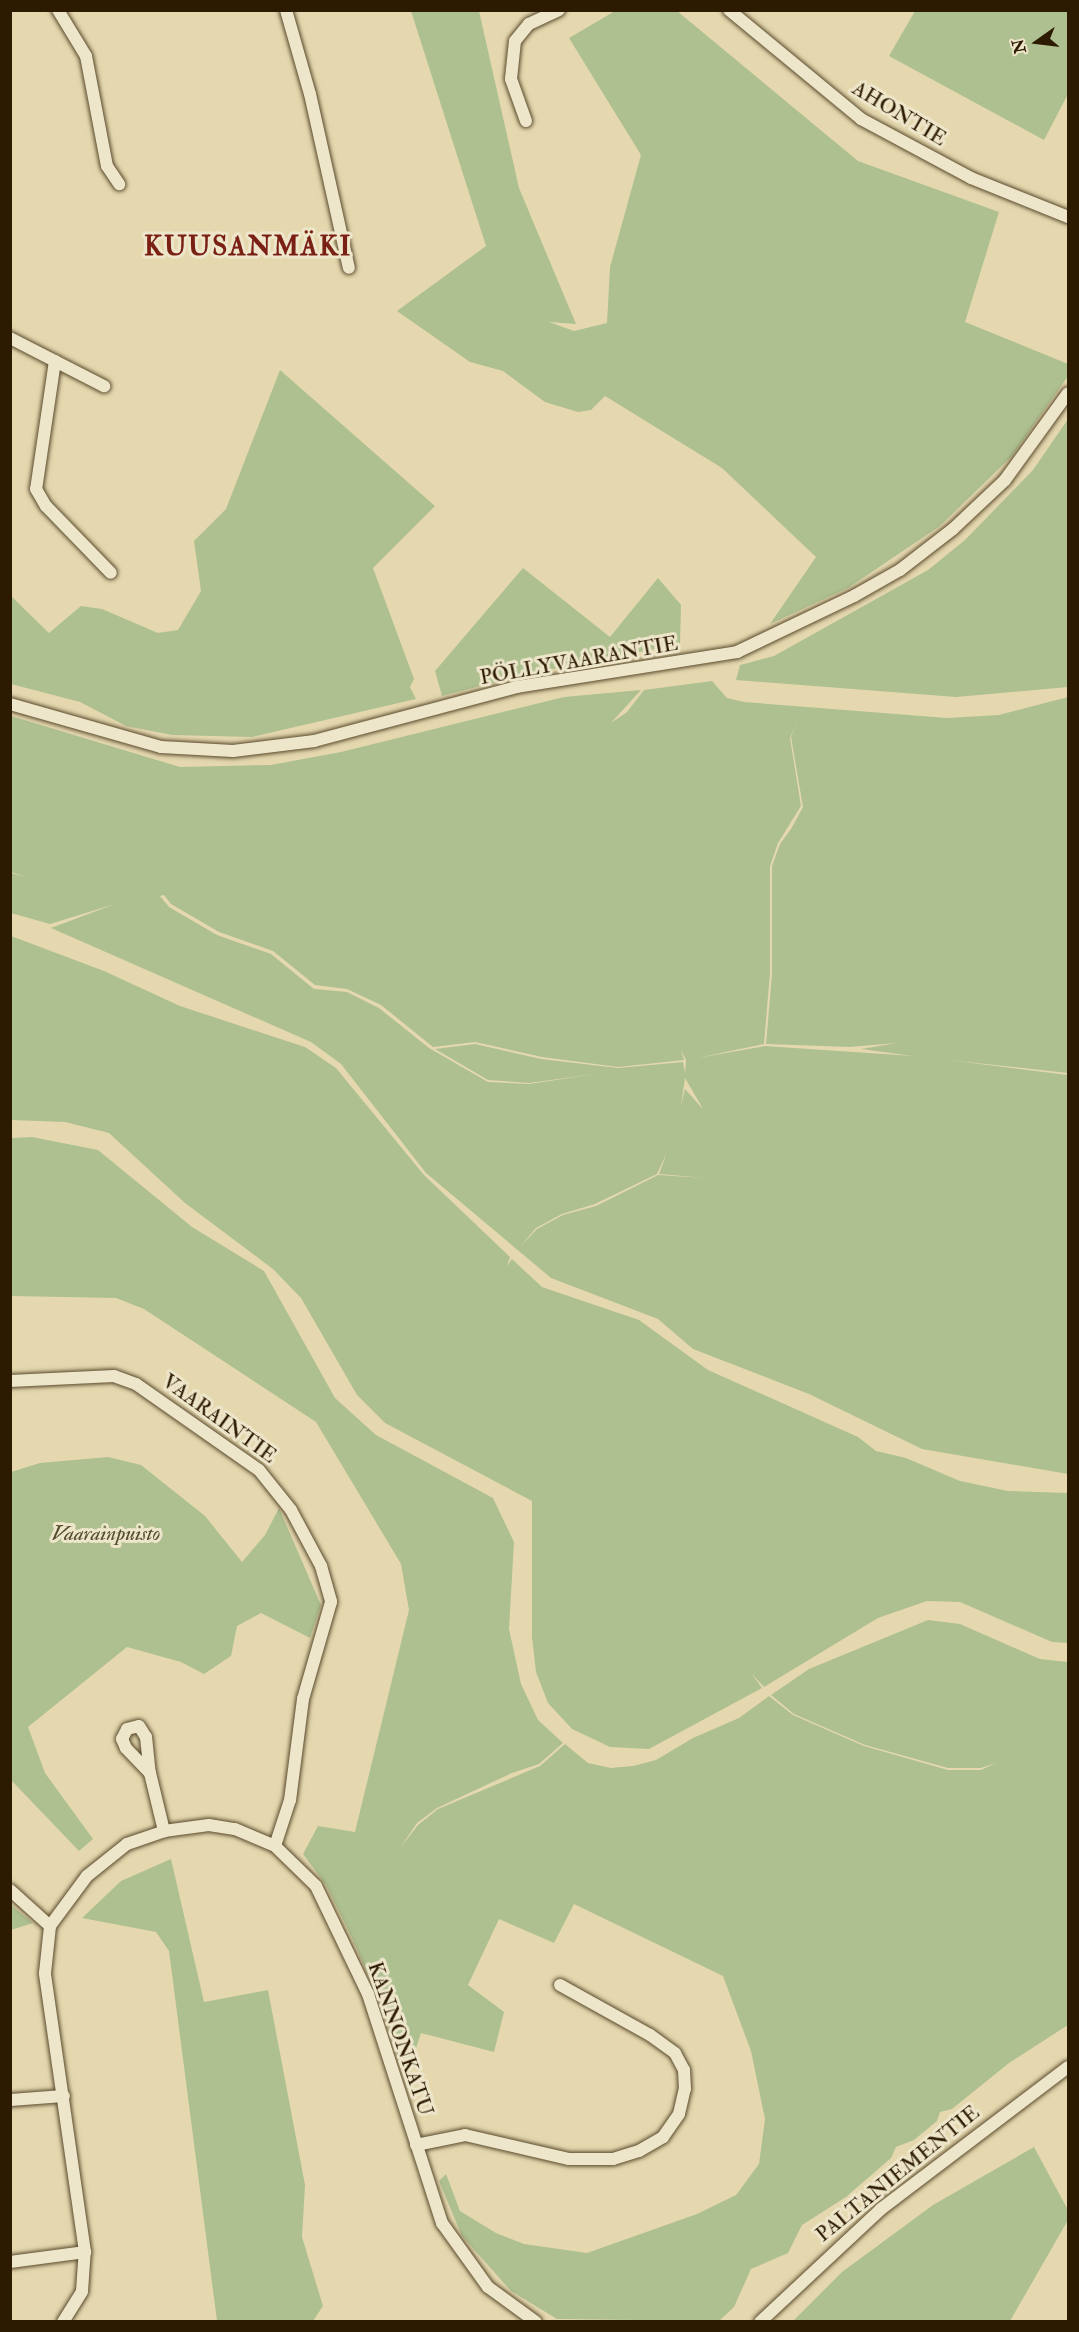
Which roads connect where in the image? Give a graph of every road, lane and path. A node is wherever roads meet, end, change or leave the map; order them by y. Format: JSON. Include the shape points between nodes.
{"nodes":[{"id":1,"x":58,"y":10,"type":"edge"},
{"id":2,"x":286,"y":10,"type":"edge"},
{"id":3,"x":559,"y":10,"type":"edge"},
{"id":4,"x":729,"y":10,"type":"edge"},
{"id":5,"x":526,"y":121,"type":"dead end"},
{"id":6,"x":118,"y":184,"type":"dead end"},
{"id":7,"x":1068,"y":217,"type":"edge"},
{"id":8,"x":349,"y":268,"type":"dead end"},
{"id":9,"x":10,"y":338,"type":"edge"},
{"id":10,"x":55,"y":361,"type":"junction"},
{"id":11,"x":104,"y":386,"type":"dead end"},
{"id":12,"x":1068,"y":393,"type":"edge"},
{"id":13,"x":111,"y":573,"type":"dead end"},
{"id":14,"x":10,"y":704,"type":"edge"},
{"id":15,"x":10,"y":1381,"type":"edge"},
{"id":16,"x":150,"y":1773,"type":"dead end"},
{"id":17,"x":164,"y":1831,"type":"junction"},
{"id":18,"x":275,"y":1846,"type":"junction"},
{"id":19,"x":10,"y":1890,"type":"edge"},
{"id":20,"x":50,"y":1926,"type":"junction"},
{"id":21,"x":560,"y":1985,"type":"dead end"},
{"id":22,"x":1068,"y":2067,"type":"edge"},
{"id":23,"x":64,"y":2096,"type":"junction"},
{"id":24,"x":10,"y":2100,"type":"edge"},
{"id":25,"x":416,"y":2145,"type":"junction"},
{"id":26,"x":85,"y":2252,"type":"junction"},
{"id":27,"x":10,"y":2262,"type":"edge"},
{"id":28,"x":521,"y":2318,"type":"edge"},
{"id":29,"x":63,"y":2322,"type":"edge"},
{"id":30,"x":536,"y":2322,"type":"edge"},
{"id":31,"x":760,"y":2322,"type":"edge"}],
"edges":[{"from":1,"to":6,"type":"street","via":[[86,56],[107,166]]},
{"from":2,"to":8,"type":"street","via":[[310,94]]},
{"from":3,"to":5,"type":"street","via":[[529,24],[514,41],[511,79]]},
{"from":4,"to":7,"type":"street","name":"AHONTIE","via":[[861,119],[971,178]]},
{"from":9,"to":10,"type":"street"},
{"from":10,"to":11,"type":"street"},
{"from":10,"to":13,"type":"street","via":[[36,489],[46,506]]},
{"from":12,"to":14,"type":"street","name":"PÖLLYVAARANTIE","via":[[1005,480],[944,536],[900,570],[854,596],[737,652],[517,687],[314,741],[243,751],[161,747]]},
{"from":15,"to":18,"type":"street","name":"VAARAINTIE","via":[[114,1377],[136,1383],[259,1470],[291,1510],[325,1576],[331,1602],[303,1699],[290,1800]]},
{"from":16,"to":17,"type":"street"},
{"from":17,"to":18,"type":"street","name":"KANNONKATU","via":[[209,1825],[235,1829]]},
{"from":17,"to":20,"type":"street","name":"KANNONKATU","via":[[127,1844],[106,1857]]},
{"from":18,"to":25,"type":"street","name":"KANNONKATU","via":[[316,1886],[349,1953],[368,1994]]},
{"from":19,"to":20,"type":"street"},
{"from":20,"to":23,"type":"street","via":[[45,1973]]},
{"from":21,"to":25,"type":"street","via":[[675,2053],[684,2070],[686,2090],[679,2114],[663,2138],[613,2159],[569,2158],[465,2135]]},
{"from":22,"to":31,"type":"street","name":"PALTANIEMENTIE","via":[[881,2209]]},
{"from":23,"to":24,"type":"street"},
{"from":23,"to":26,"type":"street"},
{"from":25,"to":28,"type":"street","name":"KANNONKATU","via":[[442,2223],[455,2246],[488,2287]]},
{"from":26,"to":27,"type":"street"},
{"from":26,"to":29,"type":"street","via":[[82,2291]]},
{"from":28,"to":30,"type":"street","name":"KANNONKATU"}]}
